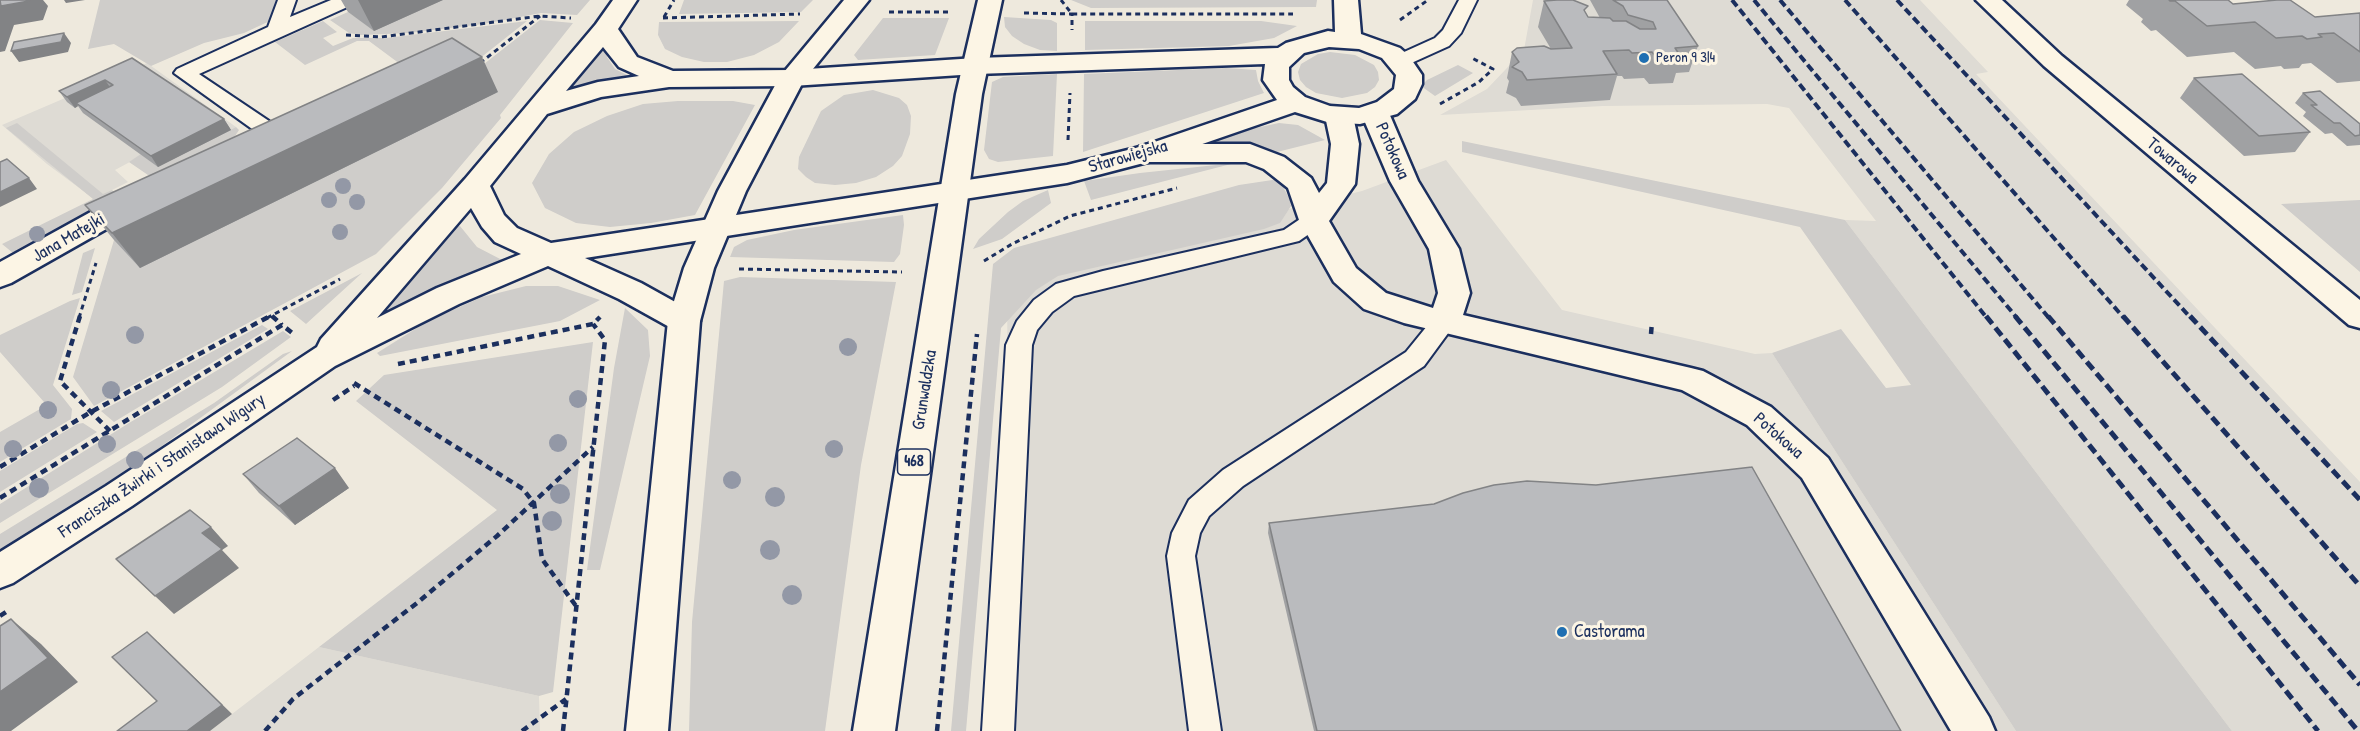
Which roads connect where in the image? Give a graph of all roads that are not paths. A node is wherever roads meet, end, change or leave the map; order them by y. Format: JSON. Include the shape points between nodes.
{"nodes":[{"id":1,"x":287,"y":0,"type":"edge"},
{"id":2,"x":347,"y":0,"type":"edge"},
{"id":3,"x":626,"y":0,"type":"edge"},
{"id":4,"x":858,"y":0,"type":"edge"},
{"id":5,"x":990,"y":0,"type":"edge"},
{"id":6,"x":1346,"y":0,"type":"edge"},
{"id":7,"x":1468,"y":0,"type":"edge"},
{"id":8,"x":1988,"y":0,"type":"edge"},
{"id":9,"x":605,"y":29,"type":"junction"},
{"id":10,"x":276,"y":30,"type":"junction"},
{"id":11,"x":1348,"y":39,"type":"junction"},
{"id":12,"x":1284,"y":56,"type":"junction"},
{"id":13,"x":1400,"y":61,"type":"junction"},
{"id":14,"x":976,"y":66,"type":"junction"},
{"id":15,"x":792,"y":78,"type":"junction"},
{"id":16,"x":669,"y":79,"type":"junction"},
{"id":17,"x":1296,"y":103,"type":"junction"},
{"id":18,"x":537,"y":108,"type":"junction"},
{"id":19,"x":1375,"y":113,"type":"junction"},
{"id":20,"x":1339,"y":116,"type":"junction"},
{"id":21,"x":252,"y":132,"type":"edge"},
{"id":22,"x":1149,"y":153,"type":"junction"},
{"id":23,"x":475,"y":184,"type":"junction"},
{"id":24,"x":160,"y":185,"type":"edge"},
{"id":25,"x":954,"y":192,"type":"junction"},
{"id":26,"x":1314,"y":220,"type":"junction"},
{"id":27,"x":717,"y":228,"type":"junction"},
{"id":28,"x":548,"y":254,"type":"junction"},
{"id":29,"x":0,"y":276,"type":"edge"},
{"id":30,"x":2360,"y":317,"type":"edge"},
{"id":31,"x":684,"y":321,"type":"junction"},
{"id":32,"x":1445,"y":321,"type":"junction"},
{"id":33,"x":311,"y":348,"type":"junction"},
{"id":34,"x":0,"y":572,"type":"edge"},
{"id":35,"x":645,"y":721,"type":"edge"},
{"id":36,"x":874,"y":731,"type":"edge"},
{"id":37,"x":998,"y":731,"type":"edge"},
{"id":38,"x":1206,"y":731,"type":"edge"},
{"id":39,"x":1974,"y":731,"type":"edge"}],
"edges":[{"from":1,"to":10,"type":"lane"},
{"from":2,"to":10,"type":"lane"},
{"from":3,"to":9,"type":"main road","name":"Franciszka Żwirki i Stanisława Wigury"},
{"from":4,"to":15,"type":"main road"},
{"from":5,"to":14,"type":"main road","name":"Grunwaldzka","number":"468"},
{"from":6,"to":11,"type":"main road"},
{"from":7,"to":13,"type":"lane","via":[[1442,42]]},
{"from":8,"to":30,"type":"main road","name":"Towarowa","via":[[2053,61]]},
{"from":9,"to":16,"type":"main road","via":[[628,62]]},
{"from":9,"to":18,"type":"main road","name":"Franciszka Żwirki i Stanisława Wigury"},
{"from":10,"to":21,"type":"lane","via":[[184,73]]},
{"from":11,"to":12,"type":"main road","via":[[1309,42]]},
{"from":11,"to":13,"type":"main road","via":[[1378,46]]},
{"from":12,"to":14,"type":"main road"},
{"from":12,"to":17,"type":"main road","via":[[1276,67],[1276,80]]},
{"from":13,"to":19,"type":"main road","via":[[1409,75],[1406,93],[1397,103]]},
{"from":14,"to":15,"type":"main road"},
{"from":14,"to":25,"type":"main road","name":"Grunwaldzka","number":"468"},
{"from":15,"to":16,"type":"main road"},
{"from":15,"to":27,"type":"main road","via":[[732,191]]},
{"from":16,"to":18,"type":"main road","via":[[598,90]]},
{"from":17,"to":20,"type":"main road","via":[[1315,112]]},
{"from":17,"to":22,"type":"main road","name":"Starowiejska"},
{"from":18,"to":23,"type":"main road","name":"Franciszka Żwirki i Stanisława Wigury"},
{"from":19,"to":20,"type":"main road"},
{"from":19,"to":32,"type":"main road","name":"Potokowa","via":[[1404,181],[1444,249],[1454,293]]},
{"from":20,"to":26,"type":"main road","via":[[1345,144],[1341,184]]},
{"from":22,"to":25,"type":"main road","name":"Starowiejska","via":[[1067,174]]},
{"from":22,"to":26,"type":"main road","name":"Potokowa","via":[[1250,153],[1274,163],[1301,184]]},
{"from":23,"to":28,"type":"main road","via":[[498,228]]},
{"from":23,"to":33,"type":"main road","name":"Franciszka Żwirki i Stanisława Wigury"},
{"from":24,"to":29,"type":"main road","name":"Jana Matejki"},
{"from":25,"to":27,"type":"main road"},
{"from":25,"to":36,"type":"main road","name":"Grunwaldzka","number":"468"},
{"from":26,"to":32,"type":"main road","name":"Potokowa","via":[[1345,275],[1375,301]]},
{"from":26,"to":37,"type":"lane","via":[[1291,236],[1065,290],[1043,306],[1026,327],[1019,345]]},
{"from":27,"to":28,"type":"main road","name":"Franciszka Żwirki i Stanisława Wigury"},
{"from":27,"to":31,"type":"main road","via":[[699,268]]},
{"from":28,"to":31,"type":"main road","via":[[630,291]]},
{"from":28,"to":33,"type":"main road","name":"Franciszka Żwirki i Stanisława Wigury"},
{"from":31,"to":35,"type":"main road"},
{"from":32,"to":38,"type":"lane","via":[[1415,359],[1233,478],[1199,508],[1186,533],[1181,556]]},
{"from":32,"to":39,"type":"main road","name":"Potokowa","via":[[1690,380],[1759,416],[1815,468]]},
{"from":33,"to":34,"type":"main road","name":"Franciszka Żwirki i Stanisława Wigury","via":[[119,496]]}]}
